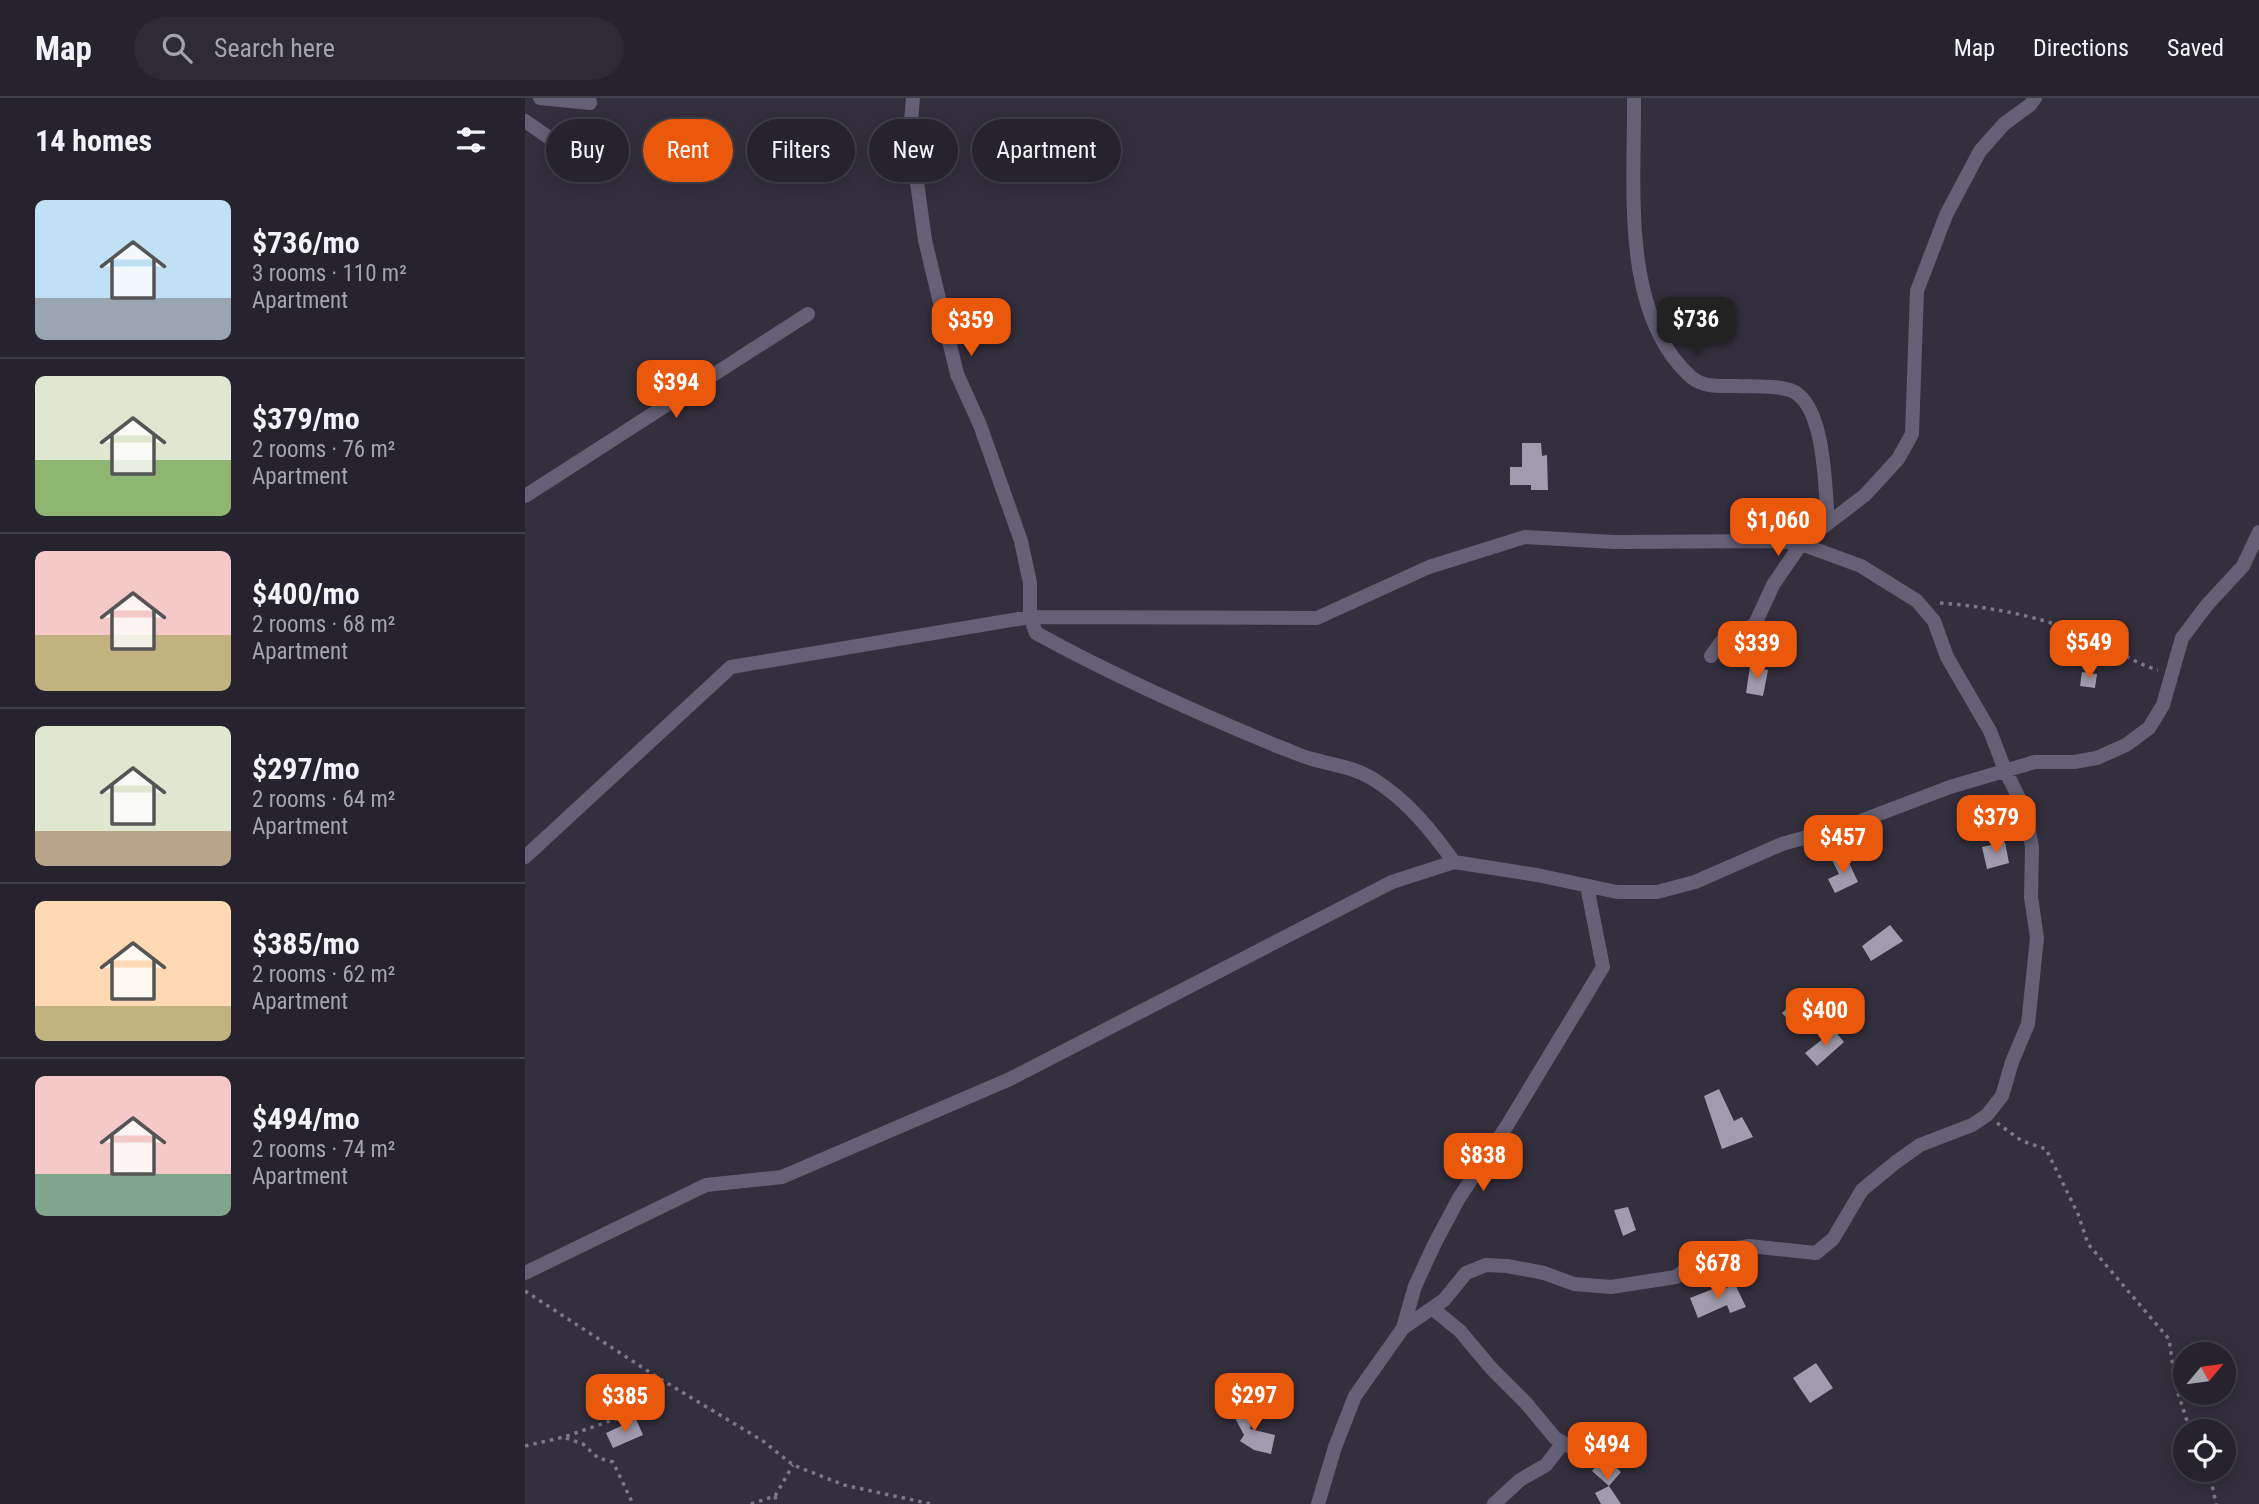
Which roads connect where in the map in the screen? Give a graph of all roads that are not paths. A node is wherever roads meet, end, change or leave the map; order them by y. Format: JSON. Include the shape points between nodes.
{"nodes":[{"id":1,"x":540,"y":98,"type":"edge"},
{"id":2,"x":589,"y":98,"type":"edge"},
{"id":3,"x":913,"y":98,"type":"edge"},
{"id":4,"x":1634,"y":98,"type":"edge"},
{"id":5,"x":2035,"y":98,"type":"edge"},
{"id":6,"x":525,"y":121,"type":"edge"},
{"id":7,"x":546,"y":136,"type":"edge"},
{"id":8,"x":808,"y":314,"type":"dead end"},
{"id":9,"x":525,"y":496,"type":"edge"},
{"id":10,"x":1828,"y":523,"type":"junction"},
{"id":11,"x":2259,"y":532,"type":"edge"},
{"id":12,"x":1801,"y":544,"type":"junction"},
{"id":13,"x":1030,"y":617,"type":"junction"},
{"id":14,"x":1711,"y":656,"type":"dead end"},
{"id":15,"x":2005,"y":770,"type":"junction"},
{"id":16,"x":525,"y":857,"type":"edge"},
{"id":17,"x":1454,"y":862,"type":"junction"},
{"id":18,"x":1587,"y":886,"type":"junction"},
{"id":19,"x":525,"y":1273,"type":"edge"},
{"id":20,"x":1432,"y":1308,"type":"junction"},
{"id":21,"x":1403,"y":1328,"type":"junction"},
{"id":22,"x":1563,"y":1443,"type":"junction"},
{"id":23,"x":1585,"y":1455,"type":"dead end"},
{"id":24,"x":1318,"y":1504,"type":"edge"},
{"id":25,"x":1494,"y":1504,"type":"edge"}],
"edges":[{"from":1,"to":2,"type":"street","via":[[590,103]]},
{"from":3,"to":13,"type":"street","via":[[903,141],[914,162],[925,240],[957,374],[1021,541],[1030,583]]},
{"from":4,"to":10,"type":"street","via":[[1640,283],[1652,322],[1676,362],[1694,380],[1709,386],[1790,390],[1804,399],[1817,426]]},
{"from":5,"to":10,"type":"street","via":[[1980,151],[1946,215],[1917,290],[1912,434],[1898,459],[1865,495]]},
{"from":6,"to":7,"type":"street"},
{"from":8,"to":9,"type":"street"},
{"from":10,"to":12,"type":"street"},
{"from":11,"to":15,"type":"street","via":[[2243,566],[2182,638],[2162,705],[2149,728],[2097,758],[2035,762]]},
{"from":12,"to":13,"type":"street","via":[[1525,537],[1429,568],[1317,618]]},
{"from":12,"to":14,"type":"street","via":[[1773,585],[1755,624],[1721,642]]},
{"from":12,"to":15,"type":"street","via":[[1861,566],[1917,601],[1934,621]]},
{"from":13,"to":16,"type":"street","via":[[731,667]]},
{"from":13,"to":17,"type":"street","via":[[1036,633],[1117,675],[1213,720],[1371,778],[1429,826]]},
{"from":15,"to":18,"type":"street","via":[[1782,844],[1695,882],[1657,892]]},
{"from":15,"to":20,"type":"street","via":[[2025,810],[2032,847],[2031,897],[2037,939],[2028,1024],[2002,1096],[1987,1115],[1920,1145],[1896,1162],[1862,1191],[1833,1239],[1816,1253],[1749,1246],[1697,1260],[1676,1277],[1611,1287],[1486,1265],[1466,1273]]},
{"from":17,"to":18,"type":"street"},
{"from":17,"to":19,"type":"street","via":[[1392,882],[1010,1079],[782,1177],[706,1185]]},
{"from":18,"to":21,"type":"street","via":[[1604,967],[1459,1198],[1415,1286]]},
{"from":20,"to":21,"type":"street"},
{"from":20,"to":22,"type":"street","via":[[1460,1331]]},
{"from":21,"to":24,"type":"street","via":[[1355,1396]]},
{"from":22,"to":23,"type":"street"},
{"from":22,"to":25,"type":"street","via":[[1546,1465],[1520,1480]]}]}
